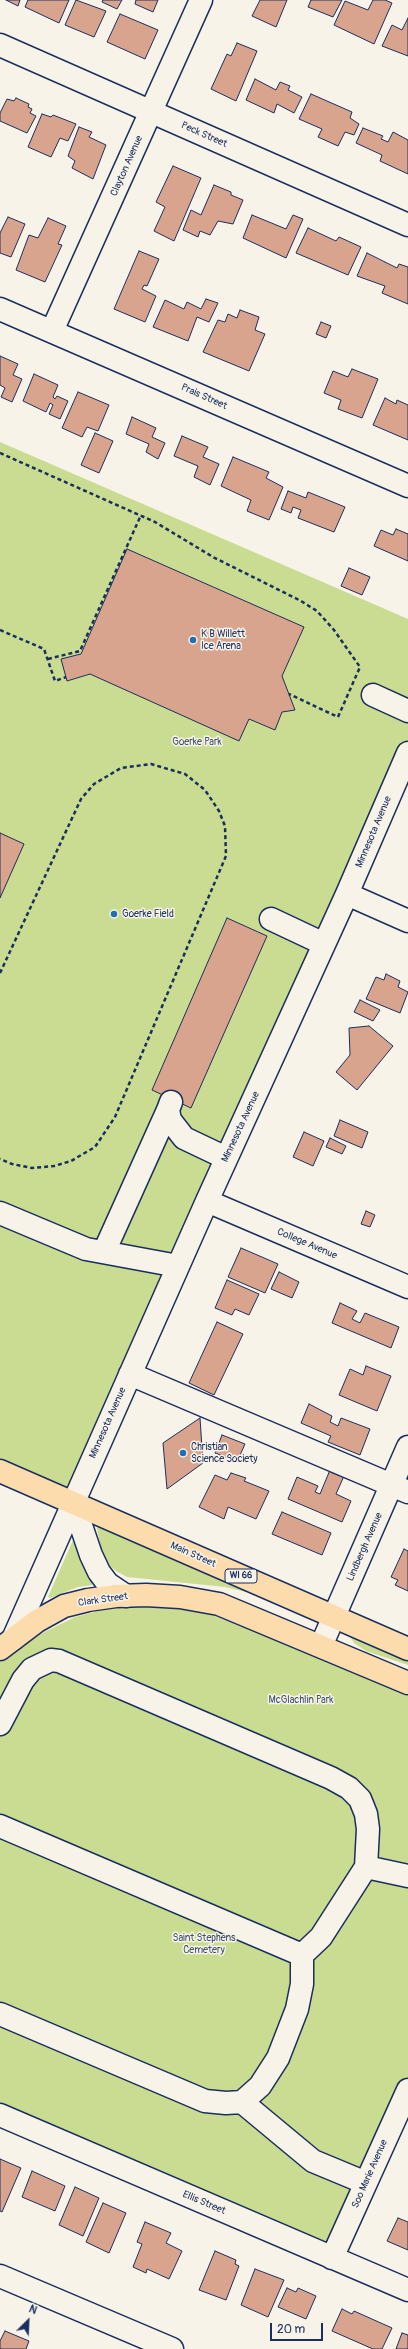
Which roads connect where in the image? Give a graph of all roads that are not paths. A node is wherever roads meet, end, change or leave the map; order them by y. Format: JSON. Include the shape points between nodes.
{"nodes":[{"id":1,"x":201,"y":0,"type":"edge"},
{"id":2,"x":0,"y":45,"type":"edge"},
{"id":3,"x":152,"y":112,"type":"junction"},
{"id":4,"x":408,"y":225,"type":"edge"},
{"id":5,"x":0,"y":309,"type":"edge"},
{"id":6,"x":52,"y":331,"type":"junction"},
{"id":7,"x":408,"y":486,"type":"edge"},
{"id":8,"x":373,"y":695,"type":"dead end"},
{"id":9,"x":408,"y":711,"type":"edge"},
{"id":10,"x":408,"y":753,"type":"edge"},
{"id":11,"x":347,"y":894,"type":"junction"},
{"id":12,"x":270,"y":919,"type":"dead end"},
{"id":13,"x":408,"y":921,"type":"edge"},
{"id":14,"x":324,"y":944,"type":"junction"},
{"id":15,"x":226,"y":1158,"type":"junction"},
{"id":16,"x":207,"y":1201,"type":"junction"},
{"id":17,"x":0,"y":1213,"type":"edge"},
{"id":18,"x":104,"y":1252,"type":"junction"},
{"id":19,"x":178,"y":1266,"type":"junction"},
{"id":20,"x":408,"y":1287,"type":"edge"},
{"id":21,"x":130,"y":1374,"type":"junction"},
{"id":22,"x":408,"y":1447,"type":"edge"},
{"id":23,"x":0,"y":1471,"type":"edge"},
{"id":24,"x":400,"y":1489,"type":"edge"},
{"id":25,"x":73,"y":1502,"type":"junction"},
{"id":26,"x":126,"y":1596,"type":"junction"},
{"id":27,"x":334,"y":1617,"type":"junction"},
{"id":28,"x":6,"y":1644,"type":"edge"},
{"id":29,"x":321,"y":1646,"type":"junction"},
{"id":30,"x":408,"y":1650,"type":"edge"},
{"id":31,"x":408,"y":1683,"type":"edge"},
{"id":32,"x":0,"y":1724,"type":"edge"},
{"id":33,"x":0,"y":1826,"type":"edge"},
{"id":34,"x":366,"y":1866,"type":"junction"},
{"id":35,"x":408,"y":1876,"type":"edge"},
{"id":36,"x":302,"y":1955,"type":"junction"},
{"id":37,"x":0,"y":2014,"type":"edge"},
{"id":38,"x":408,"y":2090,"type":"edge"},
{"id":39,"x":242,"y":2102,"type":"junction"},
{"id":40,"x":0,"y":2115,"type":"edge"},
{"id":41,"x":366,"y":2183,"type":"junction"},
{"id":42,"x":332,"y":2258,"type":"junction"},
{"id":43,"x":0,"y":2276,"type":"edge"},
{"id":44,"x":408,"y":2290,"type":"edge"},
{"id":45,"x":172,"y":2349,"type":"edge"}],
"edges":[{"from":1,"to":3,"type":"street","name":"Clayton Avenue"},
{"from":2,"to":3,"type":"street","name":"Peck Street"},
{"from":3,"to":4,"type":"street","name":"Peck Street"},
{"from":3,"to":6,"type":"street","name":"Clayton Avenue"},
{"from":5,"to":6,"type":"street","name":"Prais Street"},
{"from":6,"to":7,"type":"street","name":"Prais Street"},
{"from":8,"to":9,"type":"street"},
{"from":10,"to":11,"type":"street","name":"Minnesota Avenue"},
{"from":11,"to":13,"type":"street"},
{"from":11,"to":14,"type":"street","name":"Minnesota Avenue"},
{"from":12,"to":14,"type":"street"},
{"from":14,"to":15,"type":"street","name":"Minnesota Avenue"},
{"from":15,"to":16,"type":"street","name":"Minnesota Avenue"},
{"from":15,"to":18,"type":"street","via":[[184,1138],[170,1120],[170,1104]]},
{"from":16,"to":19,"type":"street","name":"Minnesota Avenue"},
{"from":16,"to":20,"type":"street","name":"College Avenue"},
{"from":17,"to":18,"type":"street","via":[[79,1246]]},
{"from":18,"to":19,"type":"street"},
{"from":19,"to":21,"type":"street","name":"Minnesota Avenue"},
{"from":21,"to":24,"type":"street"},
{"from":21,"to":25,"type":"street","name":"Minnesota Avenue"},
{"from":22,"to":24,"type":"street","name":"Lindbergh Avenue"},
{"from":23,"to":25,"type":"main road","name":"Main Street","number":"WI 66"},
{"from":24,"to":27,"type":"street","name":"Lindbergh Avenue"},
{"from":25,"to":26,"type":"street","via":[[99,1572],[108,1584]]},
{"from":25,"to":27,"type":"main road","name":"Main Street","number":"WI 66"},
{"from":25,"to":28,"type":"street","name":"Minnesota Avenue"},
{"from":26,"to":28,"type":"main road","name":"Clark Street","via":[[88,1600],[64,1606],[43,1617]]},
{"from":26,"to":29,"type":"main road","name":"Clark Street","via":[[180,1597],[219,1604]]},
{"from":27,"to":29,"type":"street","name":"Lindbergh Avenue"},
{"from":27,"to":30,"type":"main road","name":"Main Street","number":"WI 66"},
{"from":29,"to":31,"type":"main road","name":"Clark Street"},
{"from":32,"to":34,"type":"street","via":[[23,1680],[32,1669],[42,1663],[60,1661],[332,1778],[349,1788],[360,1799],[366,1814]]},
{"from":33,"to":36,"type":"street"},
{"from":34,"to":35,"type":"street"},
{"from":34,"to":36,"type":"street","via":[[321,1937]]},
{"from":36,"to":39,"type":"street","via":[[302,1984],[287,2038],[260,2086]]},
{"from":37,"to":39,"type":"street","via":[[205,2101]]},
{"from":38,"to":41,"type":"street","name":"Soo Marie Avenue"},
{"from":39,"to":41,"type":"street","via":[[313,2161]]},
{"from":40,"to":42,"type":"street","name":"Ellis Street"},
{"from":41,"to":42,"type":"street","name":"Soo Marie Avenue"},
{"from":42,"to":44,"type":"street","name":"Ellis Street"},
{"from":43,"to":45,"type":"street"}]}
